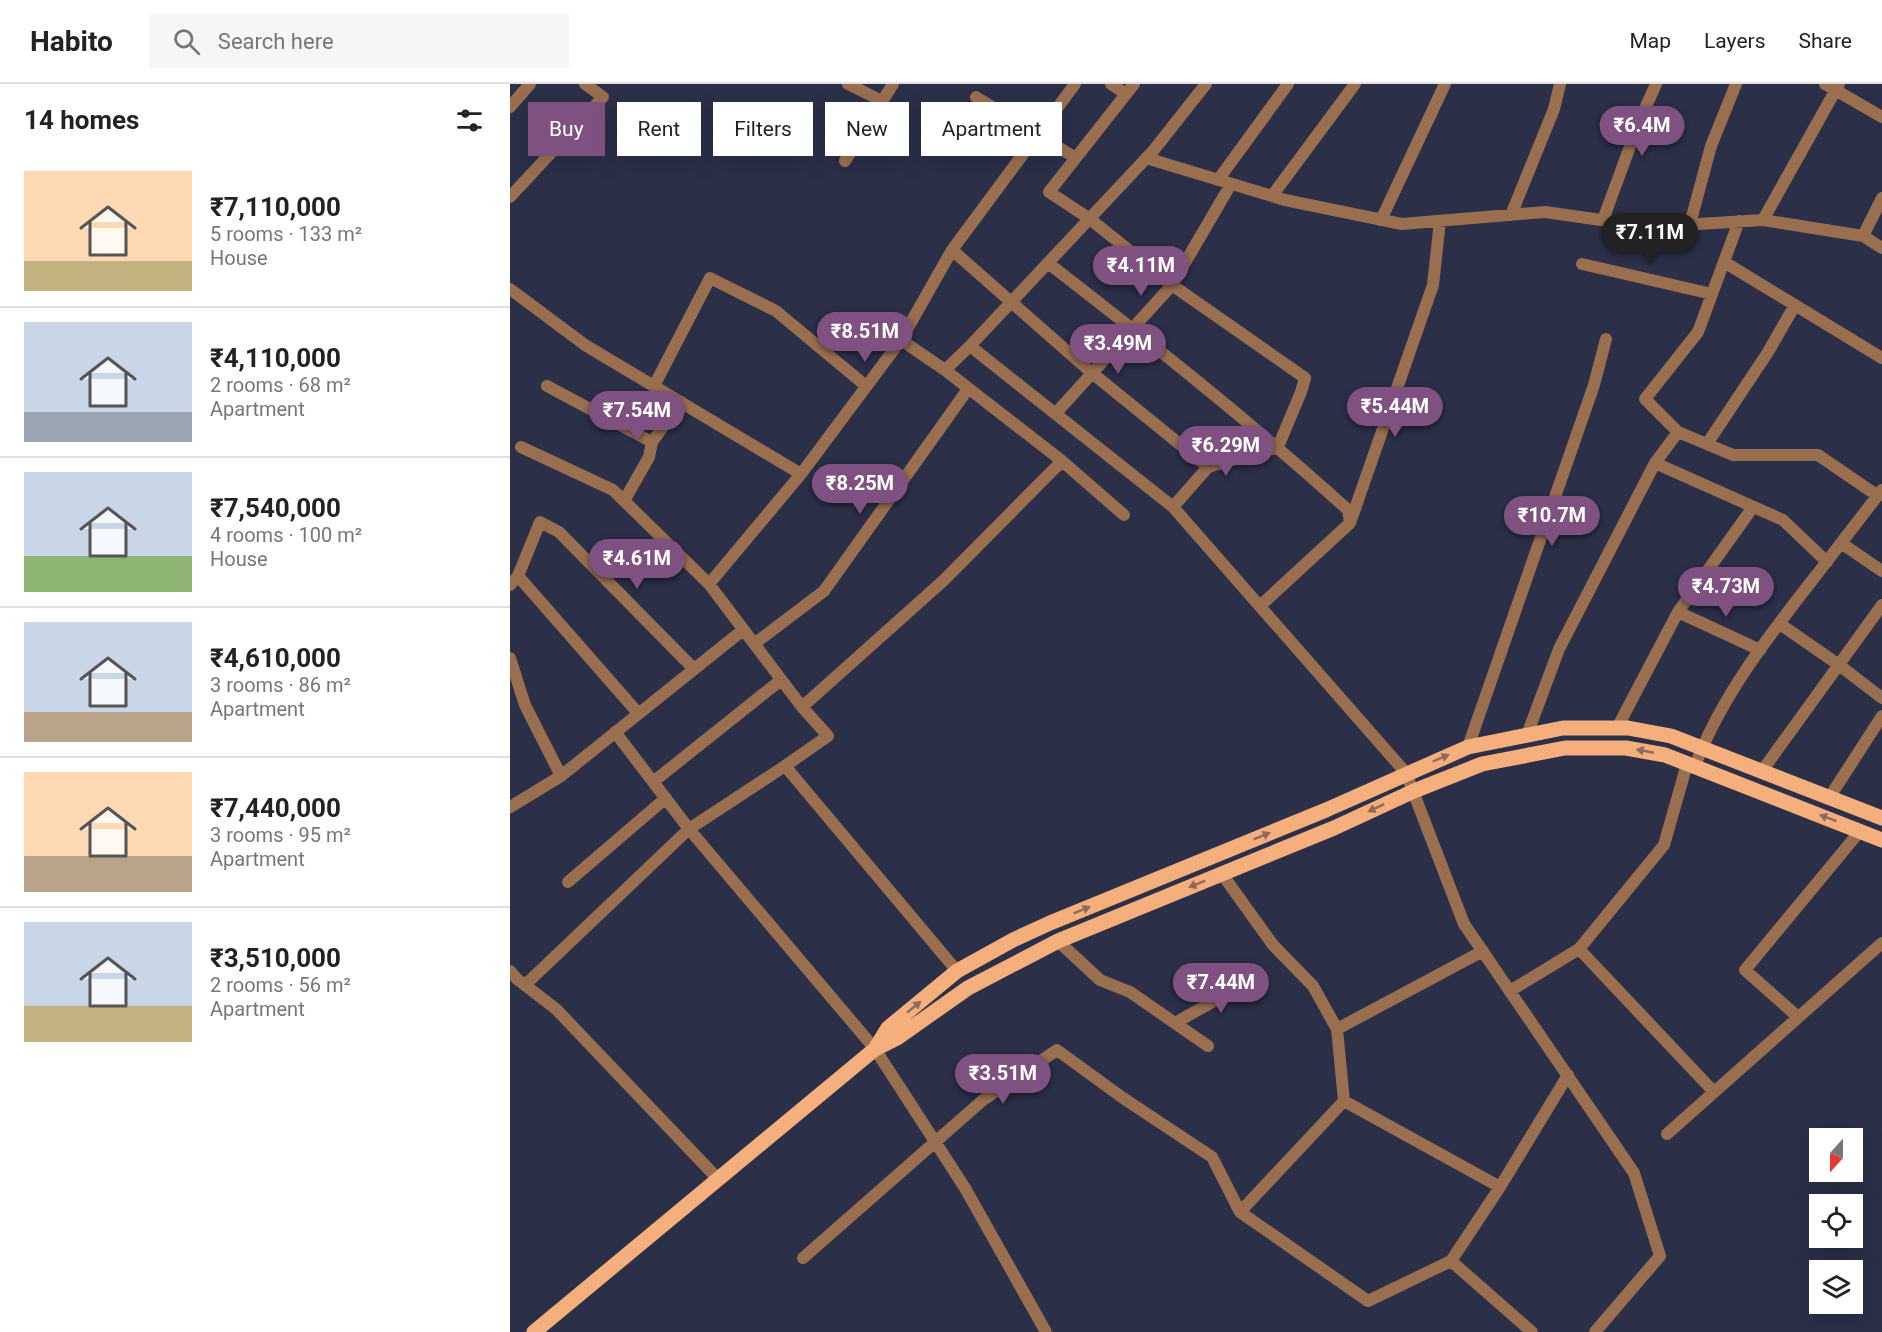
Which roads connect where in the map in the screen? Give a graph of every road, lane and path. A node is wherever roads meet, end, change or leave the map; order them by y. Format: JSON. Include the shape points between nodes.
{"nodes":[{"id":1,"x":530,"y":84,"type":"edge"},
{"id":2,"x":585,"y":84,"type":"edge"},
{"id":3,"x":848,"y":84,"type":"edge"},
{"id":4,"x":893,"y":84,"type":"edge"},
{"id":5,"x":1075,"y":84,"type":"edge"},
{"id":6,"x":1111,"y":84,"type":"edge"},
{"id":7,"x":1206,"y":84,"type":"edge"},
{"id":8,"x":1288,"y":84,"type":"edge"},
{"id":9,"x":1355,"y":84,"type":"edge"},
{"id":10,"x":1445,"y":84,"type":"edge"},
{"id":11,"x":1560,"y":84,"type":"edge"},
{"id":12,"x":1656,"y":84,"type":"edge"},
{"id":13,"x":1736,"y":84,"type":"edge"},
{"id":14,"x":1833,"y":86,"type":"edge"},
{"id":15,"x":1130,"y":89,"type":"edge"},
{"id":16,"x":976,"y":97,"type":"dead end"},
{"id":17,"x":882,"y":101,"type":"junction"},
{"id":18,"x":984,"y":102,"type":"edge"},
{"id":19,"x":1062,"y":102,"type":"edge"},
{"id":20,"x":510,"y":107,"type":"edge"},
{"id":21,"x":1882,"y":117,"type":"edge"},
{"id":22,"x":1062,"y":150,"type":"edge"},
{"id":23,"x":1021,"y":156,"type":"edge"},
{"id":24,"x":1076,"y":158,"type":"junction"},
{"id":25,"x":1146,"y":158,"type":"junction"},
{"id":26,"x":845,"y":161,"type":"dead end"},
{"id":27,"x":1225,"y":182,"type":"junction"},
{"id":28,"x":1272,"y":196,"type":"junction"},
{"id":29,"x":510,"y":197,"type":"edge"},
{"id":30,"x":1882,"y":198,"type":"edge"},
{"id":31,"x":1511,"y":215,"type":"junction"},
{"id":32,"x":1090,"y":219,"type":"junction"},
{"id":33,"x":1380,"y":219,"type":"junction"},
{"id":34,"x":1604,"y":220,"type":"junction"},
{"id":35,"x":1763,"y":220,"type":"junction"},
{"id":36,"x":1440,"y":221,"type":"junction"},
{"id":37,"x":1739,"y":221,"type":"junction"},
{"id":38,"x":1689,"y":224,"type":"junction"},
{"id":39,"x":1863,"y":236,"type":"junction"},
{"id":40,"x":1882,"y":248,"type":"edge"},
{"id":41,"x":952,"y":250,"type":"junction"},
{"id":42,"x":1724,"y":262,"type":"junction"},
{"id":43,"x":1048,"y":263,"type":"junction"},
{"id":44,"x":1582,"y":264,"type":"dead end"},
{"id":45,"x":1172,"y":285,"type":"junction"},
{"id":46,"x":510,"y":289,"type":"edge"},
{"id":47,"x":1712,"y":294,"type":"junction"},
{"id":48,"x":1011,"y":303,"type":"junction"},
{"id":49,"x":1795,"y":305,"type":"junction"},
{"id":50,"x":1132,"y":328,"type":"junction"},
{"id":51,"x":1606,"y":339,"type":"dead end"},
{"id":52,"x":900,"y":340,"type":"junction"},
{"id":53,"x":970,"y":346,"type":"junction"},
{"id":54,"x":1882,"y":358,"type":"edge"},
{"id":55,"x":945,"y":370,"type":"junction"},
{"id":56,"x":1092,"y":373,"type":"junction"},
{"id":57,"x":547,"y":386,"type":"dead end"},
{"id":58,"x":654,"y":386,"type":"junction"},
{"id":59,"x":866,"y":386,"type":"junction"},
{"id":60,"x":969,"y":389,"type":"junction"},
{"id":61,"x":681,"y":402,"type":"junction"},
{"id":62,"x":1056,"y":413,"type":"junction"},
{"id":63,"x":1678,"y":432,"type":"junction"},
{"id":64,"x":652,"y":442,"type":"junction"},
{"id":65,"x":1707,"y":444,"type":"junction"},
{"id":66,"x":521,"y":447,"type":"dead end"},
{"id":67,"x":1278,"y":447,"type":"junction"},
{"id":68,"x":1062,"y":461,"type":"junction"},
{"id":69,"x":1655,"y":463,"type":"junction"},
{"id":70,"x":1209,"y":467,"type":"junction"},
{"id":71,"x":801,"y":474,"type":"junction"},
{"id":72,"x":1880,"y":493,"type":"edge"},
{"id":73,"x":624,"y":501,"type":"junction"},
{"id":74,"x":1173,"y":507,"type":"junction"},
{"id":75,"x":1753,"y":507,"type":"junction"},
{"id":76,"x":1124,"y":515,"type":"dead end"},
{"id":77,"x":1350,"y":523,"type":"junction"},
{"id":78,"x":1841,"y":543,"type":"junction"},
{"id":79,"x":1827,"y":562,"type":"junction"},
{"id":80,"x":1882,"y":571,"type":"edge"},
{"id":81,"x":514,"y":581,"type":"edge"},
{"id":82,"x":709,"y":584,"type":"junction"},
{"id":83,"x":1882,"y":605,"type":"edge"},
{"id":84,"x":1260,"y":606,"type":"junction"},
{"id":85,"x":1678,"y":612,"type":"junction"},
{"id":86,"x":1780,"y":624,"type":"junction"},
{"id":87,"x":743,"y":630,"type":"junction"},
{"id":88,"x":754,"y":644,"type":"junction"},
{"id":89,"x":1760,"y":650,"type":"junction"},
{"id":90,"x":510,"y":658,"type":"edge"},
{"id":91,"x":1839,"y":664,"type":"junction"},
{"id":92,"x":694,"y":669,"type":"junction"},
{"id":93,"x":781,"y":680,"type":"junction"},
{"id":94,"x":1882,"y":698,"type":"edge"},
{"id":95,"x":802,"y":707,"type":"junction"},
{"id":96,"x":638,"y":713,"type":"junction"},
{"id":97,"x":1882,"y":716,"type":"edge"},
{"id":98,"x":1617,"y":728,"type":"junction"},
{"id":99,"x":615,"y":732,"type":"junction"},
{"id":100,"x":1527,"y":735,"type":"junction"},
{"id":101,"x":1468,"y":747,"type":"junction"},
{"id":102,"x":1702,"y":748,"type":"junction"},
{"id":103,"x":1691,"y":765,"type":"junction"},
{"id":104,"x":785,"y":766,"type":"junction"},
{"id":105,"x":1762,"y":771,"type":"junction"},
{"id":106,"x":1406,"y":773,"type":"junction"},
{"id":107,"x":561,"y":776,"type":"junction"},
{"id":108,"x":653,"y":782,"type":"junction"},
{"id":109,"x":1414,"y":791,"type":"junction"},
{"id":110,"x":666,"y":798,"type":"junction"},
{"id":111,"x":1829,"y":798,"type":"junction"},
{"id":112,"x":510,"y":807,"type":"edge"},
{"id":113,"x":1326,"y":810,"type":"junction"},
{"id":114,"x":1882,"y":818,"type":"edge"},
{"id":115,"x":1334,"y":828,"type":"junction"},
{"id":116,"x":689,"y":829,"type":"junction"},
{"id":117,"x":1860,"y":831,"type":"junction"},
{"id":118,"x":1882,"y":840,"type":"edge"},
{"id":119,"x":1222,"y":874,"type":"junction"},
{"id":120,"x":568,"y":882,"type":"dead end"},
{"id":121,"x":1058,"y":941,"type":"junction"},
{"id":122,"x":1882,"y":943,"type":"edge"},
{"id":123,"x":1579,"y":949,"type":"junction"},
{"id":124,"x":1483,"y":951,"type":"junction"},
{"id":125,"x":510,"y":971,"type":"edge"},
{"id":126,"x":957,"y":971,"type":"junction"},
{"id":127,"x":1253,"y":979,"type":"dead end"},
{"id":128,"x":525,"y":985,"type":"junction"},
{"id":129,"x":1510,"y":991,"type":"junction"},
{"id":130,"x":1798,"y":1017,"type":"junction"},
{"id":131,"x":1175,"y":1023,"type":"junction"},
{"id":132,"x":1336,"y":1029,"type":"junction"},
{"id":133,"x":1208,"y":1046,"type":"dead end"},
{"id":134,"x":875,"y":1049,"type":"junction"},
{"id":135,"x":1568,"y":1075,"type":"junction"},
{"id":136,"x":1714,"y":1092,"type":"junction"},
{"id":137,"x":1344,"y":1101,"type":"junction"},
{"id":138,"x":1667,"y":1134,"type":"dead end"},
{"id":139,"x":935,"y":1142,"type":"junction"},
{"id":140,"x":718,"y":1179,"type":"junction"},
{"id":141,"x":1500,"y":1187,"type":"junction"},
{"id":142,"x":1240,"y":1212,"type":"junction"},
{"id":143,"x":803,"y":1258,"type":"dead end"},
{"id":144,"x":1451,"y":1261,"type":"junction"},
{"id":145,"x":534,"y":1332,"type":"edge"},
{"id":146,"x":1046,"y":1332,"type":"edge"},
{"id":147,"x":1532,"y":1332,"type":"edge"},
{"id":148,"x":1595,"y":1332,"type":"edge"}],
"edges":[{"from":1,"to":20,"type":"street"},
{"from":2,"to":29,"type":"street","via":[[603,97]]},
{"from":3,"to":17,"type":"street"},
{"from":4,"to":17,"type":"street"},
{"from":5,"to":19,"type":"street"},
{"from":6,"to":15,"type":"street"},
{"from":7,"to":25,"type":"street"},
{"from":8,"to":27,"type":"street"},
{"from":9,"to":28,"type":"street"},
{"from":10,"to":33,"type":"street"},
{"from":11,"to":31,"type":"street","via":[[1554,109]]},
{"from":12,"to":34,"type":"street"},
{"from":13,"to":38,"type":"street","via":[[1710,146]]},
{"from":14,"to":21,"type":"street"},
{"from":14,"to":35,"type":"street"},
{"from":15,"to":24,"type":"street"},
{"from":16,"to":18,"type":"street"},
{"from":17,"to":26,"type":"street"},
{"from":22,"to":24,"type":"street"},
{"from":23,"to":41,"type":"street"},
{"from":24,"to":32,"type":"street","via":[[1049,192]]},
{"from":25,"to":27,"type":"street"},
{"from":25,"to":32,"type":"street"},
{"from":27,"to":28,"type":"street"},
{"from":27,"to":45,"type":"street"},
{"from":28,"to":33,"type":"street"},
{"from":30,"to":39,"type":"street"},
{"from":31,"to":34,"type":"street","via":[[1545,212]]},
{"from":31,"to":36,"type":"street"},
{"from":32,"to":43,"type":"street"},
{"from":32,"to":45,"type":"street"},
{"from":33,"to":36,"type":"street","via":[[1402,224]]},
{"from":34,"to":38,"type":"street","via":[[1650,227]]},
{"from":35,"to":37,"type":"street"},
{"from":35,"to":39,"type":"street"},
{"from":36,"to":77,"type":"street","via":[[1432,285]]},
{"from":37,"to":38,"type":"street"},
{"from":37,"to":42,"type":"street"},
{"from":39,"to":40,"type":"street"},
{"from":41,"to":48,"type":"street"},
{"from":41,"to":52,"type":"street"},
{"from":42,"to":47,"type":"street"},
{"from":42,"to":49,"type":"street"},
{"from":43,"to":48,"type":"street"},
{"from":43,"to":50,"type":"street"},
{"from":44,"to":47,"type":"street"},
{"from":45,"to":50,"type":"street"},
{"from":45,"to":67,"type":"street","via":[[1305,378]]},
{"from":46,"to":58,"type":"street","via":[[585,345]]},
{"from":47,"to":63,"type":"street","via":[[1698,332],[1645,399]]},
{"from":48,"to":53,"type":"street"},
{"from":48,"to":56,"type":"street"},
{"from":49,"to":54,"type":"street"},
{"from":49,"to":65,"type":"street"},
{"from":50,"to":56,"type":"street"},
{"from":50,"to":67,"type":"street"},
{"from":51,"to":101,"type":"street","via":[[1594,385]]},
{"from":52,"to":55,"type":"street"},
{"from":52,"to":59,"type":"street"},
{"from":53,"to":55,"type":"street"},
{"from":53,"to":62,"type":"street"},
{"from":55,"to":60,"type":"street"},
{"from":56,"to":62,"type":"street"},
{"from":56,"to":70,"type":"street"},
{"from":57,"to":64,"type":"street"},
{"from":58,"to":59,"type":"street","via":[[710,278],[776,311]]},
{"from":58,"to":61,"type":"street"},
{"from":59,"to":71,"type":"street"},
{"from":60,"to":68,"type":"street"},
{"from":60,"to":88,"type":"street","via":[[824,591]]},
{"from":61,"to":64,"type":"street"},
{"from":61,"to":71,"type":"street"},
{"from":62,"to":74,"type":"street"},
{"from":63,"to":65,"type":"street"},
{"from":63,"to":69,"type":"street"},
{"from":64,"to":73,"type":"street","via":[[649,457]]},
{"from":65,"to":72,"type":"street","via":[[1733,455],[1818,455]]},
{"from":66,"to":73,"type":"street","via":[[613,490]]},
{"from":67,"to":70,"type":"street"},
{"from":67,"to":77,"type":"street","via":[[1348,510]]},
{"from":68,"to":76,"type":"street"},
{"from":68,"to":95,"type":"street","via":[[943,581]]},
{"from":69,"to":75,"type":"street"},
{"from":69,"to":100,"type":"street","via":[[1559,649]]},
{"from":70,"to":74,"type":"street"},
{"from":71,"to":82,"type":"street"},
{"from":72,"to":78,"type":"street"},
{"from":73,"to":82,"type":"street"},
{"from":74,"to":84,"type":"street"},
{"from":75,"to":79,"type":"street","via":[[1784,520]]},
{"from":75,"to":85,"type":"street"},
{"from":77,"to":84,"type":"street"},
{"from":78,"to":79,"type":"street"},
{"from":78,"to":80,"type":"street"},
{"from":79,"to":86,"type":"street"},
{"from":81,"to":92,"type":"street","via":[[540,522],[548,525]]},
{"from":81,"to":96,"type":"street"},
{"from":82,"to":87,"type":"street"},
{"from":83,"to":91,"type":"street"},
{"from":84,"to":106,"type":"street"},
{"from":85,"to":89,"type":"street"},
{"from":85,"to":98,"type":"street"},
{"from":86,"to":89,"type":"street"},
{"from":86,"to":91,"type":"street"},
{"from":87,"to":88,"type":"street"},
{"from":87,"to":92,"type":"street"},
{"from":88,"to":93,"type":"street"},
{"from":89,"to":102,"type":"street","via":[[1739,679]]},
{"from":90,"to":107,"type":"street","via":[[525,705]]},
{"from":91,"to":94,"type":"street"},
{"from":91,"to":105,"type":"street"},
{"from":92,"to":96,"type":"street"},
{"from":93,"to":95,"type":"street"},
{"from":93,"to":108,"type":"street"},
{"from":95,"to":104,"type":"street","via":[[828,736]]},
{"from":96,"to":99,"type":"street"},
{"from":97,"to":111,"type":"street"},
{"from":98,"to":100,"type":"main road","via":[[1563,728]]},
{"from":98,"to":102,"type":"main road","via":[[1671,736]]},
{"from":99,"to":107,"type":"street"},
{"from":99,"to":108,"type":"street"},
{"from":100,"to":101,"type":"main road"},
{"from":106,"to":101,"type":"main road","one_way":true},
{"from":102,"to":103,"type":"street"},
{"from":102,"to":105,"type":"main road"},
{"from":103,"to":109,"type":"main road","one_way":true,"via":[[1626,748],[1565,748],[1482,764]]},
{"from":117,"to":103,"type":"main road","one_way":true},
{"from":103,"to":123,"type":"street","via":[[1664,845]]},
{"from":104,"to":116,"type":"street"},
{"from":104,"to":126,"type":"street"},
{"from":105,"to":111,"type":"main road"},
{"from":106,"to":109,"type":"street"},
{"from":106,"to":113,"type":"main road"},
{"from":107,"to":112,"type":"street"},
{"from":108,"to":110,"type":"street"},
{"from":109,"to":115,"type":"main road","one_way":true},
{"from":109,"to":124,"type":"street","via":[[1464,924]]},
{"from":110,"to":116,"type":"street"},
{"from":110,"to":120,"type":"street"},
{"from":111,"to":114,"type":"main road"},
{"from":113,"to":115,"type":"main road"},
{"from":126,"to":113,"type":"main road","one_way":true,"via":[[1050,922]]},
{"from":115,"to":119,"type":"main road"},
{"from":116,"to":128,"type":"street"},
{"from":116,"to":134,"type":"street"},
{"from":117,"to":118,"type":"main road"},
{"from":117,"to":130,"type":"street","via":[[1745,970]]},
{"from":119,"to":121,"type":"main road","one_way":true},
{"from":119,"to":132,"type":"street","via":[[1273,945],[1313,986]]},
{"from":121,"to":131,"type":"street","via":[[1100,980],[1130,992]]},
{"from":121,"to":134,"type":"main road","via":[[968,988]]},
{"from":122,"to":130,"type":"street"},
{"from":123,"to":129,"type":"street"},
{"from":123,"to":136,"type":"street"},
{"from":124,"to":129,"type":"street"},
{"from":124,"to":132,"type":"street"},
{"from":125,"to":128,"type":"street"},
{"from":134,"to":126,"type":"main road","one_way":true,"via":[[888,1028]]},
{"from":127,"to":131,"type":"street"},
{"from":128,"to":140,"type":"street","via":[[556,1009]]},
{"from":129,"to":135,"type":"street"},
{"from":130,"to":136,"type":"street"},
{"from":131,"to":133,"type":"street"},
{"from":132,"to":137,"type":"street"},
{"from":134,"to":139,"type":"street"},
{"from":134,"to":140,"type":"main road"},
{"from":135,"to":141,"type":"street"},
{"from":135,"to":148,"type":"street","via":[[1634,1173],[1660,1256]]},
{"from":136,"to":138,"type":"street"},
{"from":137,"to":141,"type":"street"},
{"from":137,"to":142,"type":"street"},
{"from":139,"to":142,"type":"street","via":[[983,1100],[1058,1050],[1212,1157]]},
{"from":139,"to":143,"type":"street"},
{"from":139,"to":146,"type":"street"},
{"from":140,"to":145,"type":"main road"},
{"from":141,"to":144,"type":"street"},
{"from":142,"to":144,"type":"street","via":[[1368,1301]]},
{"from":144,"to":147,"type":"street"}]}
